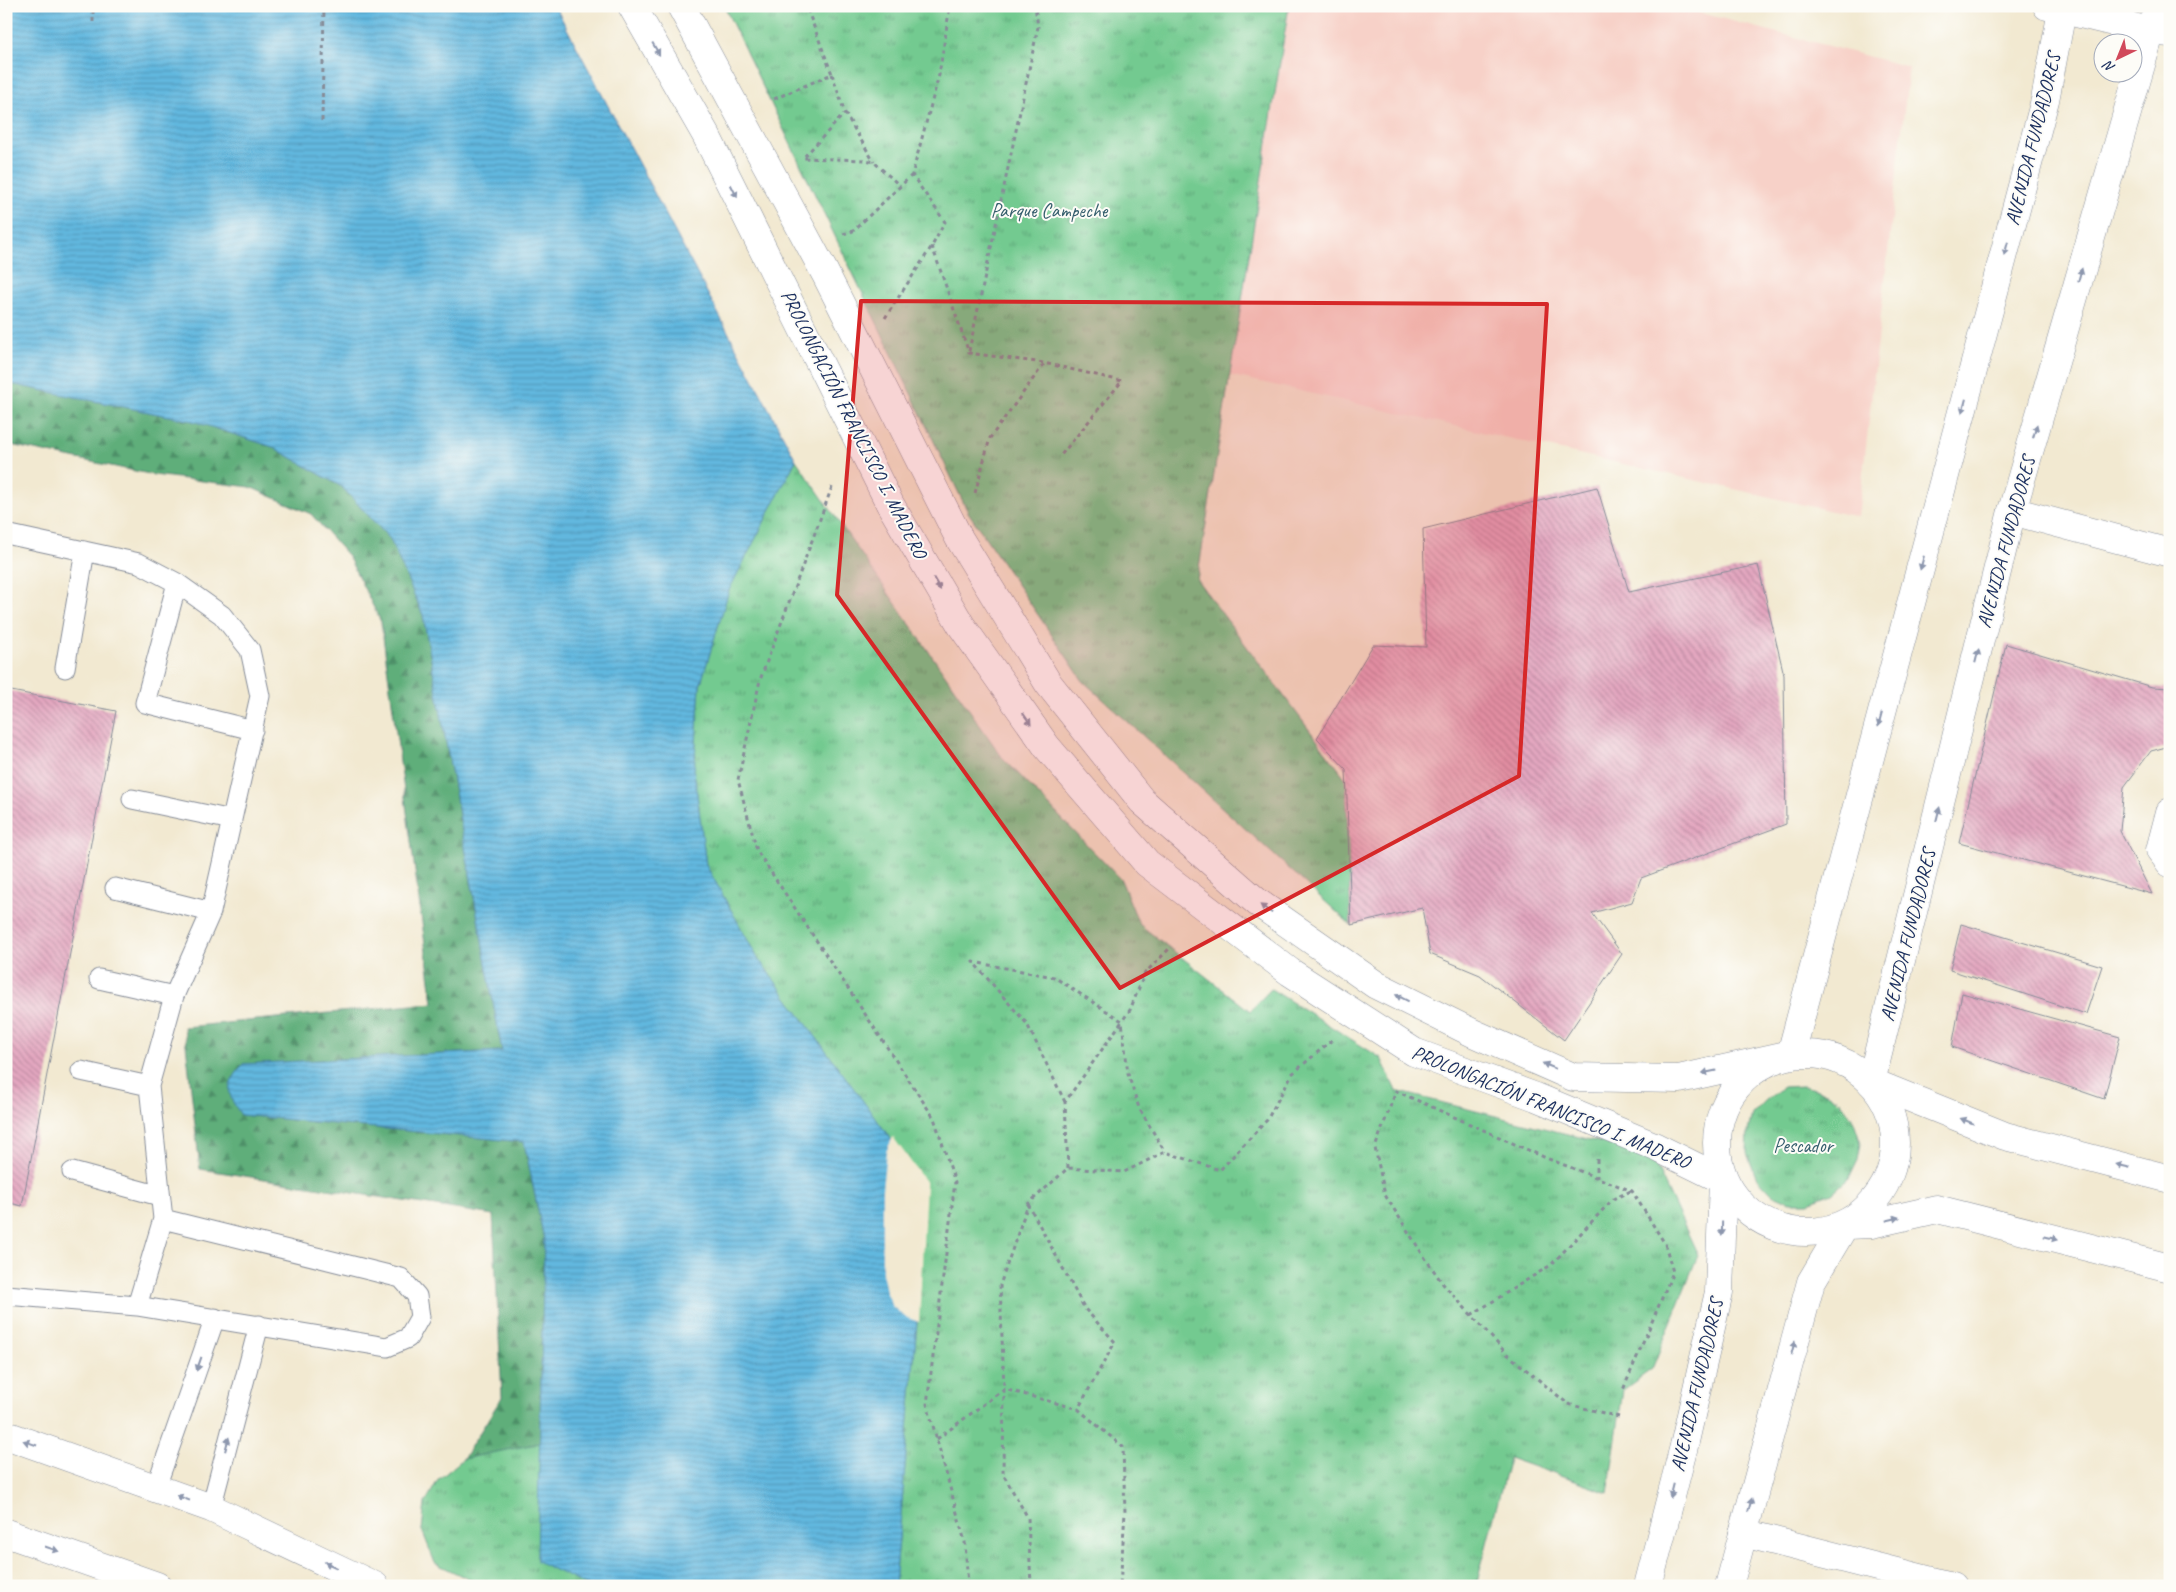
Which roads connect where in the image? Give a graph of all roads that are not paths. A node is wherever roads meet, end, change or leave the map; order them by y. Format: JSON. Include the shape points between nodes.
{"nodes":[{"id":1,"x":632,"y":6,"type":"edge"},
{"id":2,"x":682,"y":6,"type":"edge"},
{"id":3,"x":2058,"y":8,"type":"edge"},
{"id":4,"x":2159,"y":24,"type":"edge"},
{"id":5,"x":2012,"y":511,"type":"junction"},
{"id":6,"x":6,"y":534,"type":"edge"},
{"id":7,"x":84,"y":551,"type":"junction"},
{"id":8,"x":2170,"y":553,"type":"edge"},
{"id":9,"x":177,"y":583,"type":"junction"},
{"id":10,"x":65,"y":668,"type":"dead end"},
{"id":11,"x":252,"y":730,"type":"junction"},
{"id":12,"x":132,"y":799,"type":"dead end"},
{"id":13,"x":2170,"y":812,"type":"edge"},
{"id":14,"x":232,"y":820,"type":"junction"},
{"id":15,"x":2170,"y":863,"type":"edge"},
{"id":16,"x":115,"y":888,"type":"dead end"},
{"id":17,"x":211,"y":912,"type":"junction"},
{"id":18,"x":99,"y":979,"type":"dead end"},
{"id":19,"x":174,"y":996,"type":"junction"},
{"id":20,"x":1791,"y":1054,"type":"junction"},
{"id":21,"x":81,"y":1071,"type":"dead end"},
{"id":22,"x":1872,"y":1082,"type":"junction"},
{"id":23,"x":149,"y":1086,"type":"junction"},
{"id":24,"x":72,"y":1172,"type":"dead end"},
{"id":25,"x":2170,"y":1178,"type":"edge"},
{"id":26,"x":1723,"y":1180,"type":"junction"},
{"id":27,"x":160,"y":1196,"type":"junction"},
{"id":28,"x":162,"y":1218,"type":"junction"},
{"id":29,"x":1845,"y":1225,"type":"junction"},
{"id":30,"x":2170,"y":1268,"type":"edge"},
{"id":31,"x":6,"y":1295,"type":"edge"},
{"id":32,"x":138,"y":1306,"type":"junction"},
{"id":33,"x":215,"y":1318,"type":"junction"},
{"id":34,"x":259,"y":1325,"type":"junction"},
{"id":35,"x":6,"y":1435,"type":"edge"},
{"id":36,"x":156,"y":1487,"type":"junction"},
{"id":37,"x":211,"y":1508,"type":"junction"},
{"id":38,"x":6,"y":1533,"type":"edge"},
{"id":39,"x":1743,"y":1533,"type":"junction"},
{"id":40,"x":157,"y":1586,"type":"edge"},
{"id":41,"x":375,"y":1586,"type":"edge"},
{"id":42,"x":1648,"y":1586,"type":"edge"},
{"id":43,"x":1729,"y":1586,"type":"edge"},
{"id":44,"x":1952,"y":1586,"type":"edge"}],
"edges":[{"from":1,"to":26,"type":"main road","name":"PROLONGACIÓN FRANCISCO I. MADERO","one_way":true,"via":[[706,135],[890,504],[961,625],[1047,747],[1147,863],[1290,972],[1414,1052],[1573,1112]]},
{"from":20,"to":2,"type":"main road","name":"PROLONGACIÓN FRANCISCO I. MADERO","one_way":true,"via":[[1680,1079],[1573,1076],[1473,1034],[1376,985],[1257,902],[1142,801],[1048,683],[958,538],[825,273]]},
{"from":3,"to":4,"type":"main road"},
{"from":3,"to":20,"type":"main road","name":"AVENIDA FUNDADORES","one_way":true,"via":[[2043,110]]},
{"from":5,"to":4,"type":"main road","name":"AVENIDA FUNDADORES","one_way":true},
{"from":5,"to":8,"type":"main road"},
{"from":22,"to":5,"type":"main road","name":"AVENIDA FUNDADORES","one_way":true},
{"from":6,"to":7,"type":"lane"},
{"from":7,"to":9,"type":"lane","via":[[140,563]]},
{"from":7,"to":10,"type":"lane"},
{"from":9,"to":11,"type":"lane","via":[[222,615],[250,650],[260,696]]},
{"from":9,"to":11,"type":"lane","via":[[145,703]]},
{"from":11,"to":14,"type":"lane"},
{"from":12,"to":14,"type":"lane"},
{"from":13,"to":15,"type":"main road","via":[[2160,850]]},
{"from":14,"to":17,"type":"lane"},
{"from":16,"to":17,"type":"lane"},
{"from":17,"to":19,"type":"lane"},
{"from":18,"to":19,"type":"lane"},
{"from":19,"to":23,"type":"lane"},
{"from":20,"to":22,"type":"main road","via":[[1820,1054],[1848,1064]]},
{"from":20,"to":26,"type":"main road","via":[[1765,1063],[1742,1078],[1726,1100],[1717,1126],[1716,1154]]},
{"from":21,"to":23,"type":"lane"},
{"from":25,"to":22,"type":"main road","one_way":true,"via":[[2005,1136]]},
{"from":22,"to":29,"type":"main road","via":[[1890,1114],[1895,1132],[1894,1160],[1885,1187],[1868,1209]]},
{"from":23,"to":27,"type":"lane"},
{"from":24,"to":27,"type":"lane"},
{"from":26,"to":29,"type":"main road","via":[[1739,1204],[1762,1222],[1788,1231],[1817,1233]]},
{"from":26,"to":42,"type":"main road","name":"AVENIDA FUNDADORES","one_way":true,"via":[[1719,1292]]},
{"from":27,"to":28,"type":"lane"},
{"from":28,"to":32,"type":"lane"},
{"from":28,"to":34,"type":"lane","via":[[401,1278],[417,1296],[420,1317],[408,1338],[387,1347]]},
{"from":29,"to":30,"type":"main road","one_way":true,"via":[[1871,1224],[1937,1209]]},
{"from":39,"to":29,"type":"main road","one_way":true,"via":[[1811,1282]]},
{"from":31,"to":32,"type":"lane"},
{"from":32,"to":33,"type":"lane"},
{"from":33,"to":34,"type":"lane"},
{"from":33,"to":36,"type":"lane","one_way":true},
{"from":37,"to":34,"type":"lane","one_way":true},
{"from":36,"to":35,"type":"main road","one_way":true},
{"from":37,"to":36,"type":"main road","one_way":true},
{"from":41,"to":37,"type":"main road","one_way":true},
{"from":38,"to":40,"type":"main road","one_way":true},
{"from":39,"to":43,"type":"main road"},
{"from":39,"to":44,"type":"main road"}]}
